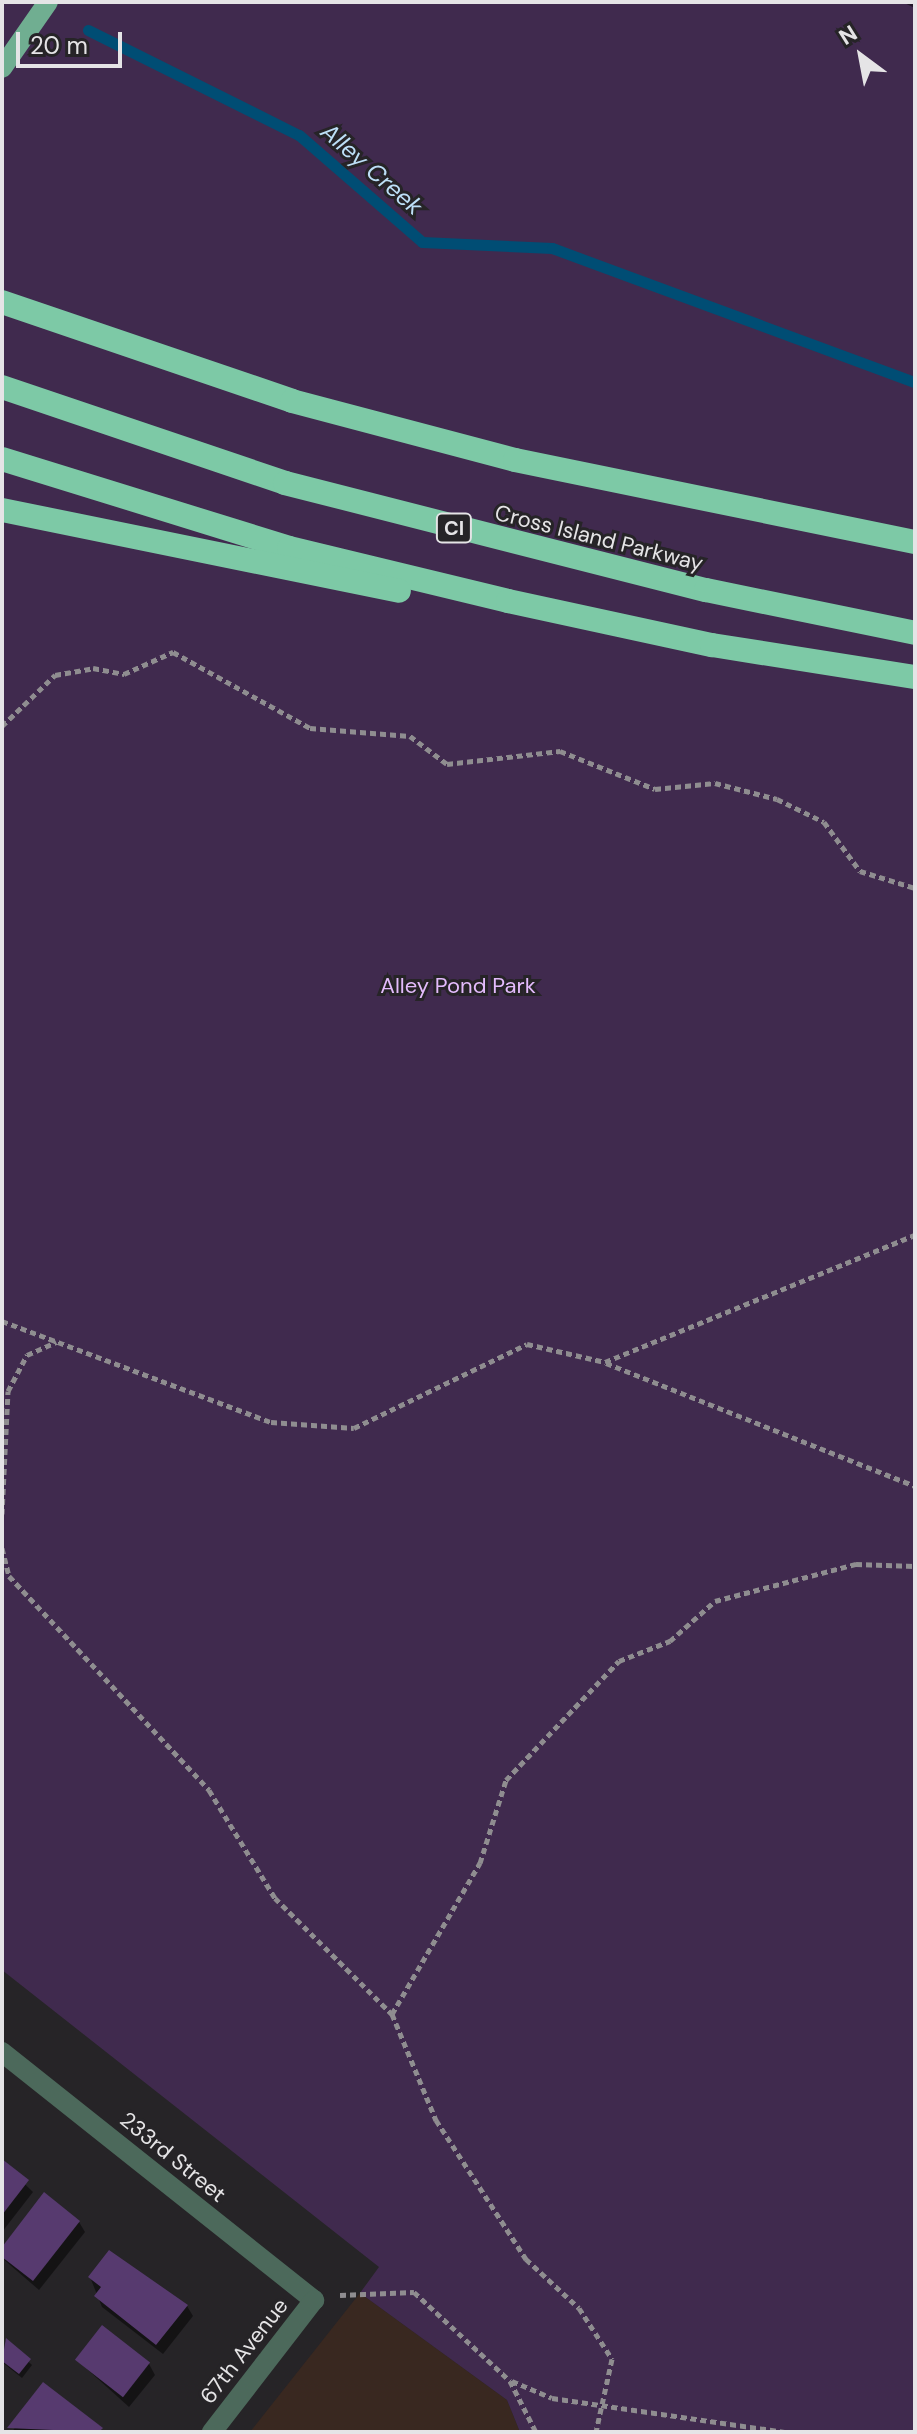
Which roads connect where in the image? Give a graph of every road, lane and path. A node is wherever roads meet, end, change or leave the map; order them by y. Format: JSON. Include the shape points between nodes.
{"nodes":[{"id":1,"x":48,"y":2,"type":"edge"},
{"id":2,"x":2,"y":68,"type":"edge"},
{"id":3,"x":2,"y":302,"type":"edge"},
{"id":4,"x":2,"y":387,"type":"edge"},
{"id":5,"x":2,"y":459,"type":"edge"},
{"id":6,"x":2,"y":510,"type":"edge"},
{"id":7,"x":915,"y":542,"type":"edge"},
{"id":8,"x":915,"y":633,"type":"edge"},
{"id":9,"x":915,"y":677,"type":"edge"},
{"id":10,"x":2,"y":726,"type":"edge"},
{"id":11,"x":915,"y":888,"type":"edge"},
{"id":12,"x":915,"y":1235,"type":"edge"},
{"id":13,"x":2,"y":1321,"type":"edge"},
{"id":14,"x":57,"y":1342,"type":"junction"},
{"id":15,"x":605,"y":1362,"type":"junction"},
{"id":16,"x":915,"y":1486,"type":"edge"},
{"id":17,"x":2,"y":1514,"type":"edge"},
{"id":18,"x":2,"y":1548,"type":"edge"},
{"id":19,"x":915,"y":1566,"type":"edge"},
{"id":20,"x":392,"y":2014,"type":"junction"},
{"id":21,"x":2,"y":2052,"type":"edge"},
{"id":22,"x":314,"y":2300,"type":"junction"},
{"id":23,"x":510,"y":2381,"type":"junction"},
{"id":24,"x":603,"y":2405,"type":"junction"},
{"id":25,"x":212,"y":2432,"type":"edge"},
{"id":26,"x":536,"y":2432,"type":"edge"},
{"id":27,"x":596,"y":2432,"type":"edge"},
{"id":28,"x":785,"y":2432,"type":"edge"}],
"edges":[{"from":1,"to":2,"type":"main road"},
{"from":3,"to":7,"type":"highway","via":[[277,396],[486,453],[733,510]]},
{"from":4,"to":8,"type":"highway","name":"Cross Island Parkway","number":"CI","via":[[285,483],[691,587]]},
{"from":5,"to":9,"type":"highway","via":[[231,532],[493,597],[712,645]]},
{"from":6,"to":9,"type":"highway","via":[[503,612]]},
{"from":10,"to":11,"type":"path","via":[[55,675],[93,668],[124,674],[173,652],[310,728],[410,736],[447,764],[560,751],[655,789],[715,783],[777,799],[824,822],[860,871]]},
{"from":12,"to":15,"type":"path"},
{"from":13,"to":14,"type":"path"},
{"from":14,"to":15,"type":"path","via":[[271,1422],[354,1428],[527,1344]]},
{"from":14,"to":17,"type":"path","via":[[27,1355],[8,1391]]},
{"from":15,"to":16,"type":"path"},
{"from":18,"to":20,"type":"path","via":[[9,1576],[209,1790],[275,1898]]},
{"from":19,"to":20,"type":"path","via":[[856,1564],[715,1601],[670,1641],[619,1661],[506,1780],[480,1863]]},
{"from":20,"to":24,"type":"path","via":[[436,2120],[526,2259],[579,2308],[612,2359]]},
{"from":21,"to":22,"type":"street","name":"233rd Street"},
{"from":22,"to":23,"type":"path","via":[[371,2289],[414,2292]]},
{"from":22,"to":25,"type":"street","name":"67th Avenue"},
{"from":23,"to":24,"type":"path","via":[[552,2398]]},
{"from":23,"to":26,"type":"path"},
{"from":24,"to":27,"type":"path"},
{"from":24,"to":28,"type":"path"}]}
